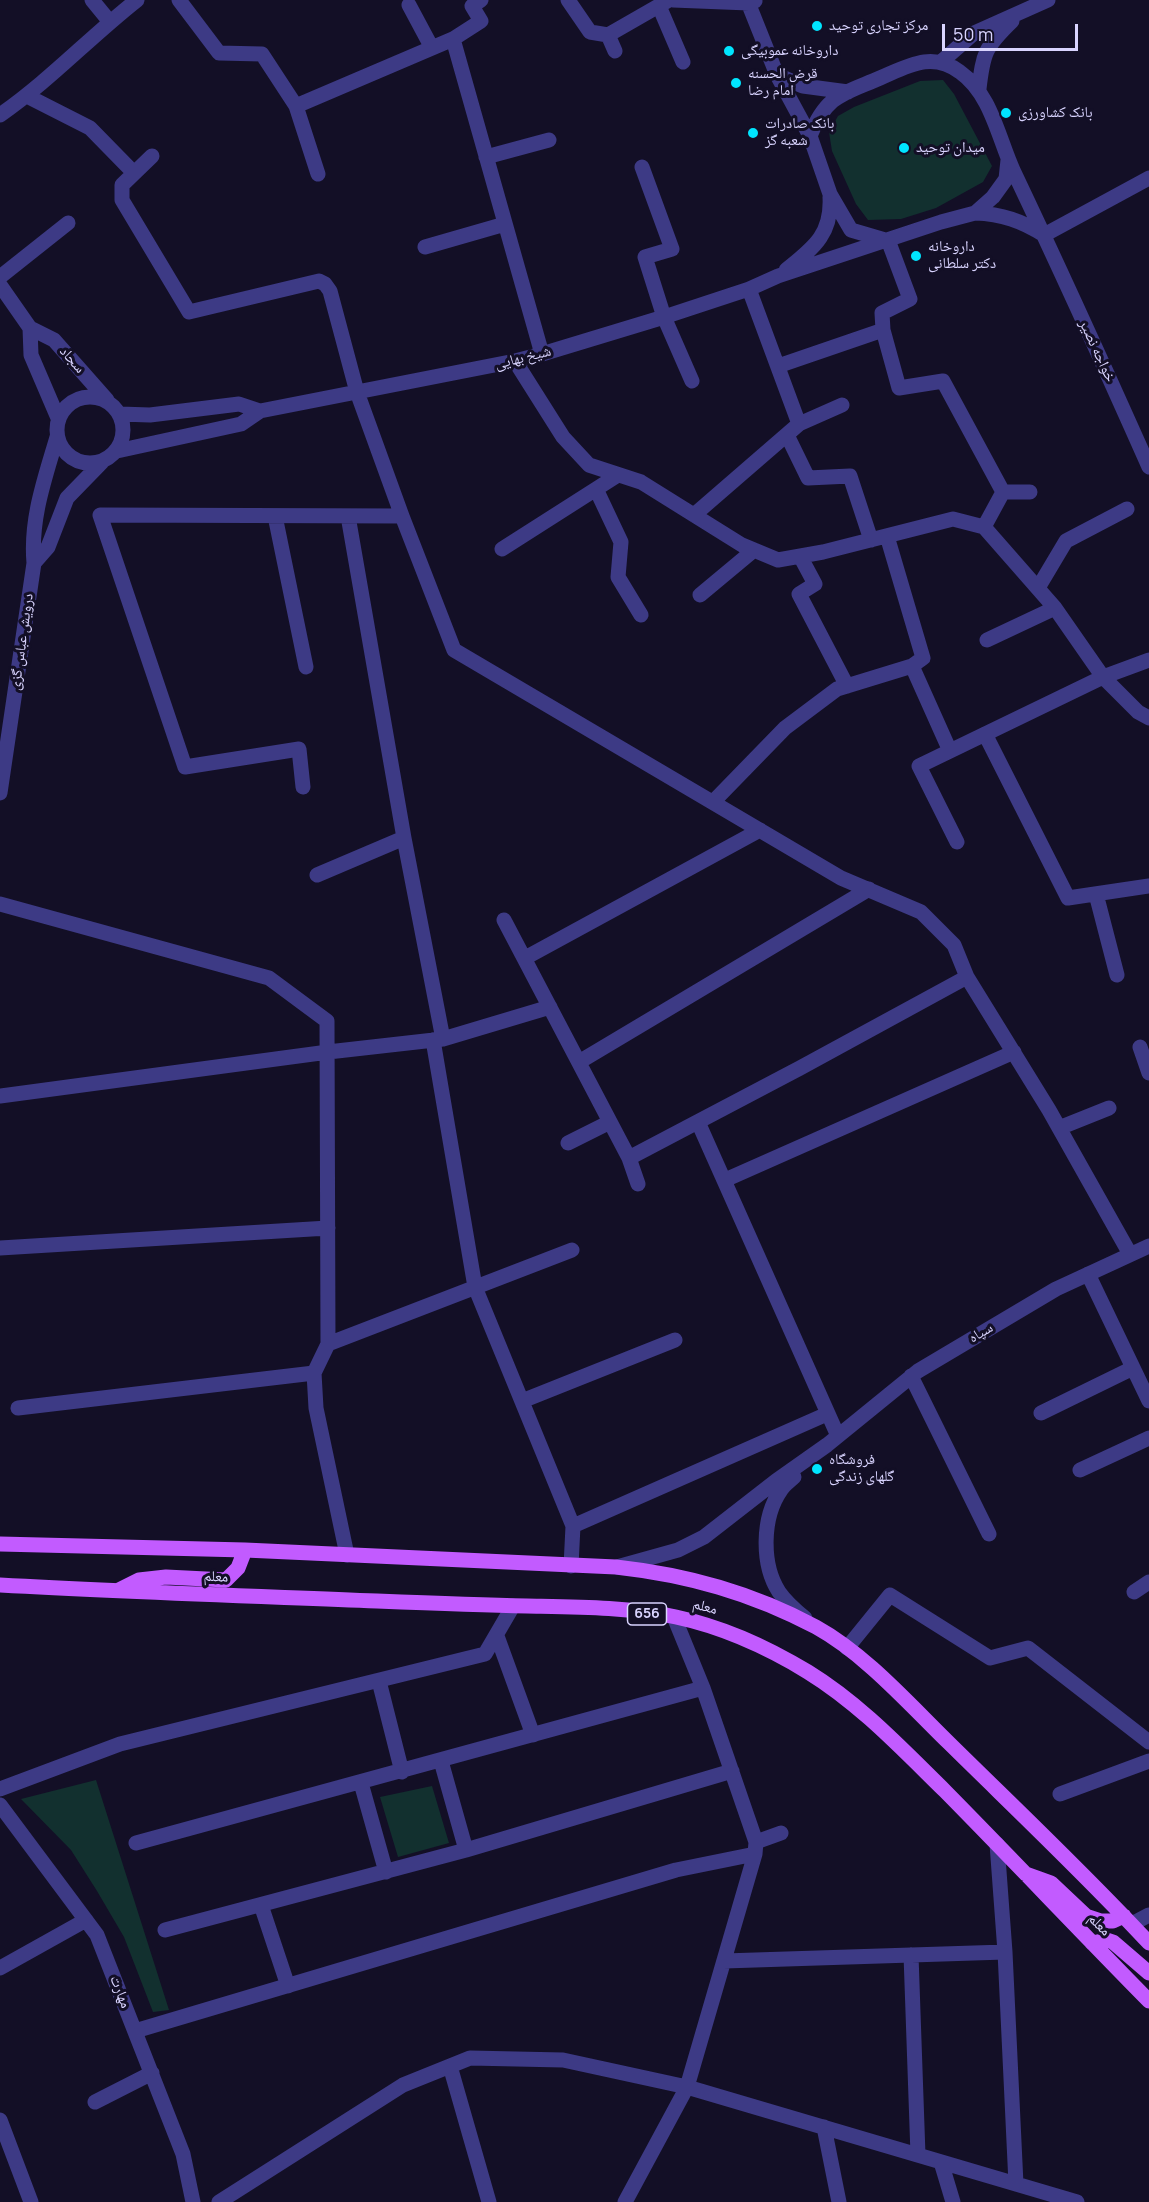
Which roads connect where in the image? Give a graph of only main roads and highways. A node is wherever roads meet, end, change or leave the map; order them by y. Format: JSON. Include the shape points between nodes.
{"nodes":[{"id":1,"x":0,"y":1544,"type":"edge"},
{"id":2,"x":245,"y":1550,"type":"junction"},
{"id":3,"x":0,"y":1586,"type":"edge"},
{"id":4,"x":116,"y":1592,"type":"junction"},
{"id":5,"x":1023,"y":1873,"type":"junction"},
{"id":6,"x":1128,"y":1920,"type":"junction"},
{"id":7,"x":1092,"y":1943,"type":"junction"},
{"id":8,"x":1149,"y":1943,"type":"edge"},
{"id":9,"x":1149,"y":1973,"type":"edge"},
{"id":10,"x":1149,"y":2001,"type":"edge"}],
"edges":[{"from":1,"to":2,"type":"main road","name":"معلم"},
{"from":2,"to":4,"type":"main road","via":[[238,1568],[226,1580],[166,1577],[139,1580]]},
{"from":2,"to":6,"type":"main road","name":"معلم","via":[[616,1567],[664,1573],[734,1590],[816,1627],[847,1648]]},
{"from":3,"to":4,"type":"main road","name":"معلم","number":"656"},
{"from":4,"to":5,"type":"main road","name":"معلم","number":"656","via":[[589,1608],[674,1617],[717,1628],[761,1645],[833,1689],[892,1738]]},
{"from":5,"to":6,"type":"main road","via":[[1051,1883],[1086,1916],[1101,1922]]},
{"from":5,"to":7,"type":"main road","name":"معلم","number":"656"},
{"from":6,"to":8,"type":"main road","name":"معلم"},
{"from":7,"to":9,"type":"main road","via":[[1113,1942]]},
{"from":7,"to":10,"type":"main road","name":"معلم","number":"656"}]}
